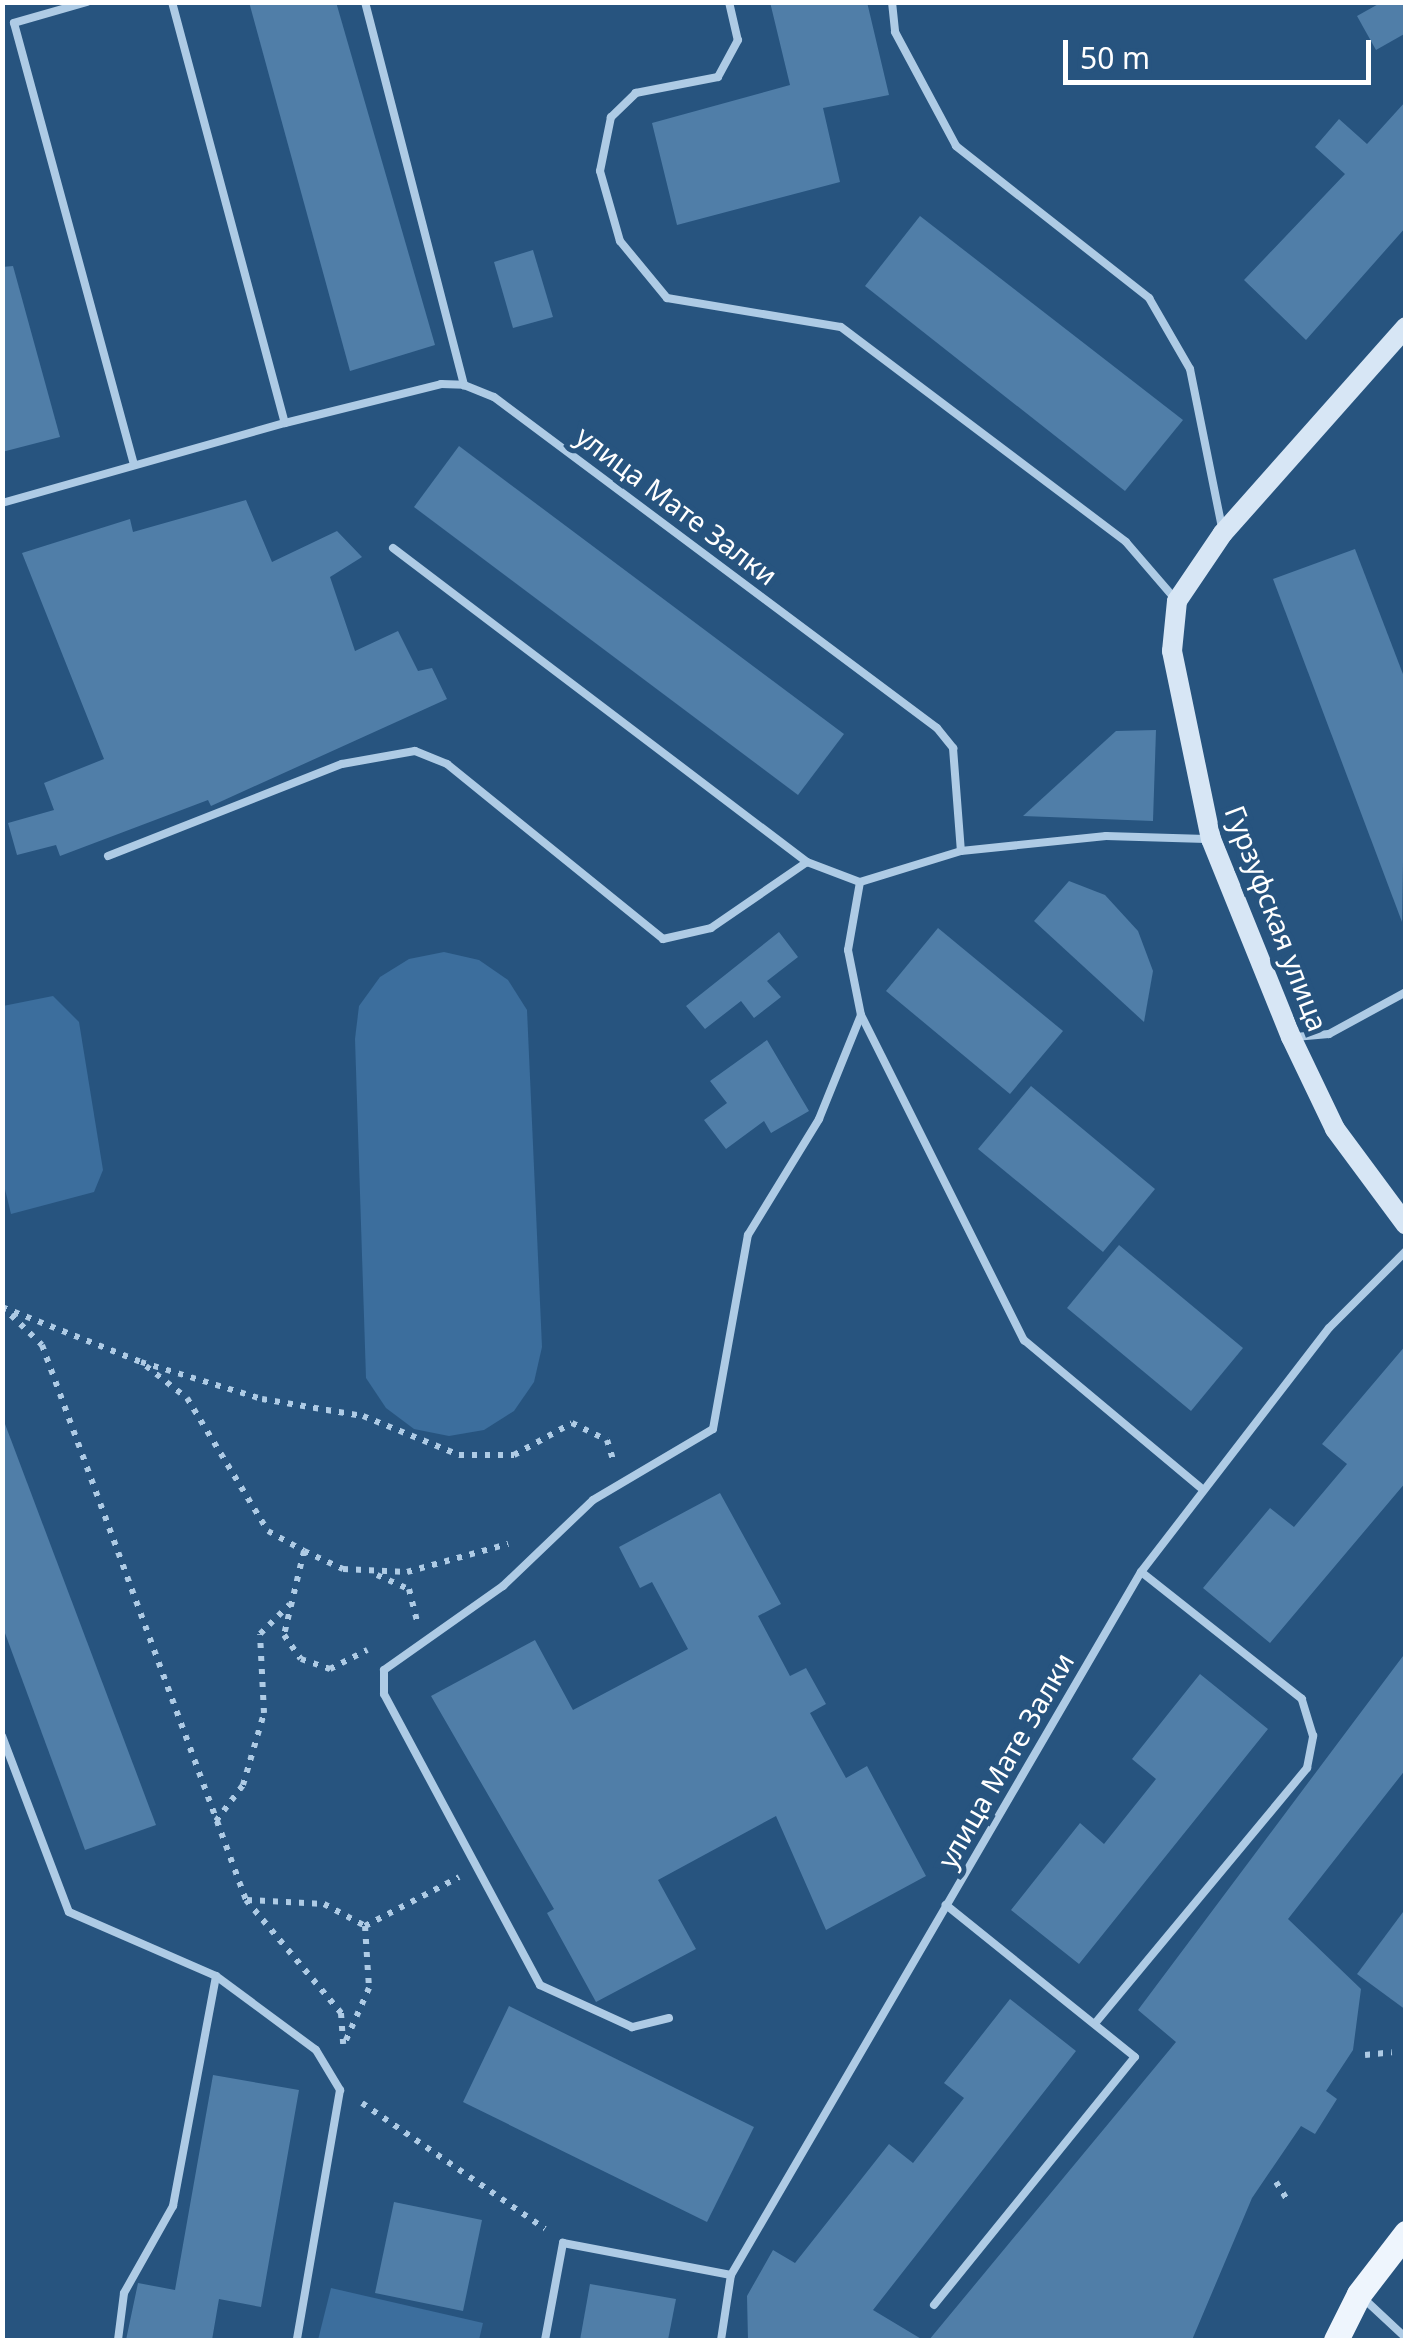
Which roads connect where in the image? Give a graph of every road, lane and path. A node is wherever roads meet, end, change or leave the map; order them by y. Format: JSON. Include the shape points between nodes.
{"nodes":[{"id":1,"x":87,"y":2,"type":"edge"},
{"id":2,"x":172,"y":2,"type":"edge"},
{"id":3,"x":366,"y":2,"type":"edge"},
{"id":4,"x":730,"y":2,"type":"edge"},
{"id":5,"x":892,"y":2,"type":"edge"},
{"id":6,"x":1406,"y":327,"type":"edge"},
{"id":7,"x":464,"y":385,"type":"junction"},
{"id":8,"x":285,"y":423,"type":"junction"},
{"id":9,"x":134,"y":466,"type":"junction"},
{"id":10,"x":2,"y":503,"type":"edge"},
{"id":11,"x":1223,"y":533,"type":"junction"},
{"id":12,"x":393,"y":548,"type":"dead end"},
{"id":13,"x":1177,"y":600,"type":"junction"},
{"id":14,"x":1211,"y":839,"type":"junction"},
{"id":15,"x":961,"y":851,"type":"junction"},
{"id":16,"x":108,"y":856,"type":"dead end"},
{"id":17,"x":806,"y":862,"type":"junction"},
{"id":18,"x":860,"y":882,"type":"junction"},
{"id":19,"x":1406,"y":992,"type":"edge"},
{"id":20,"x":861,"y":1015,"type":"junction"},
{"id":21,"x":1291,"y":1037,"type":"junction"},
{"id":22,"x":1406,"y":1225,"type":"edge"},
{"id":23,"x":1406,"y":1251,"type":"edge"},
{"id":24,"x":2,"y":1307,"type":"edge"},
{"id":25,"x":11,"y":1315,"type":"junction"},
{"id":26,"x":141,"y":1362,"type":"junction"},
{"id":27,"x":618,"y":1486,"type":"junction"},
{"id":28,"x":1200,"y":1486,"type":"junction"},
{"id":29,"x":521,"y":1538,"type":"dead end"},
{"id":30,"x":304,"y":1551,"type":"junction"},
{"id":31,"x":1142,"y":1572,"type":"junction"},
{"id":32,"x":371,"y":1573,"type":"junction"},
{"id":33,"x":291,"y":1603,"type":"junction"},
{"id":34,"x":416,"y":1625,"type":"junction"},
{"id":35,"x":402,"y":1632,"type":"dead end"},
{"id":36,"x":415,"y":1642,"type":"junction"},
{"id":37,"x":373,"y":1648,"type":"dead end"},
{"id":38,"x":2,"y":1736,"type":"edge"},
{"id":39,"x":216,"y":1822,"type":"junction"},
{"id":40,"x":478,"y":1868,"type":"junction"},
{"id":41,"x":246,"y":1900,"type":"junction"},
{"id":42,"x":946,"y":1905,"type":"junction"},
{"id":43,"x":365,"y":1926,"type":"junction"},
{"id":44,"x":216,"y":1976,"type":"junction"},
{"id":45,"x":669,"y":2018,"type":"dead end"},
{"id":46,"x":1097,"y":2021,"type":"junction"},
{"id":47,"x":343,"y":2047,"type":"junction"},
{"id":48,"x":1392,"y":2052,"type":"dead end"},
{"id":49,"x":1365,"y":2054,"type":"dead end"},
{"id":50,"x":346,"y":2062,"type":"dead end"},
{"id":51,"x":348,"y":2095,"type":"dead end"},
{"id":52,"x":1276,"y":2182,"type":"dead end"},
{"id":53,"x":1289,"y":2204,"type":"dead end"},
{"id":54,"x":1406,"y":2233,"type":"edge"},
{"id":55,"x":563,"y":2242,"type":"junction"},
{"id":56,"x":731,"y":2275,"type":"junction"},
{"id":57,"x":1358,"y":2294,"type":"junction"},
{"id":58,"x":934,"y":2305,"type":"dead end"},
{"id":59,"x":1406,"y":2338,"type":"edge"},
{"id":60,"x":118,"y":2340,"type":"edge"},
{"id":61,"x":298,"y":2340,"type":"edge"},
{"id":62,"x":545,"y":2340,"type":"edge"},
{"id":63,"x":721,"y":2340,"type":"edge"},
{"id":64,"x":1336,"y":2340,"type":"edge"}],
"edges":[{"from":1,"to":9,"type":"lane","via":[[14,23]]},
{"from":2,"to":8,"type":"lane"},
{"from":3,"to":7,"type":"lane"},
{"from":4,"to":13,"type":"lane","via":[[738,40],[718,77],[636,93],[611,117],[600,171],[620,242],[667,298],[841,327],[1126,542]]},
{"from":5,"to":11,"type":"lane","via":[[895,32],[956,146],[1149,298],[1190,369]]},
{"from":6,"to":11,"type":"main road","name":"Гурзуфская улица"},
{"from":7,"to":8,"type":"lane","via":[[441,384]]},
{"from":7,"to":15,"type":"lane","name":"улица Мате Залки","via":[[494,396],[937,728],[956,763]]},
{"from":8,"to":9,"type":"lane"},
{"from":9,"to":10,"type":"lane"},
{"from":11,"to":13,"type":"main road","name":"Гурзуфская улица"},
{"from":12,"to":17,"type":"lane"},
{"from":13,"to":14,"type":"main road","name":"Гурзуфская улица","via":[[1172,651]]},
{"from":14,"to":15,"type":"lane","via":[[1106,836]]},
{"from":14,"to":21,"type":"main road","name":"Гурзуфская улица"},
{"from":15,"to":18,"type":"lane"},
{"from":16,"to":17,"type":"lane","via":[[342,764],[415,751],[447,764],[663,939],[711,928]]},
{"from":17,"to":18,"type":"lane"},
{"from":18,"to":20,"type":"lane","via":[[848,950]]},
{"from":19,"to":21,"type":"lane","via":[[1329,1034]]},
{"from":20,"to":27,"type":"lane","via":[[818,1120],[748,1234],[713,1429]]},
{"from":20,"to":28,"type":"lane","via":[[1024,1340]]},
{"from":21,"to":22,"type":"main road","name":"Гурзуфская улица","via":[[1335,1129]]},
{"from":23,"to":28,"type":"lane","name":"улица Мате Залки","via":[[1329,1328]]},
{"from":24,"to":25,"type":"path"},
{"from":25,"to":26,"type":"path"},
{"from":25,"to":39,"type":"path","via":[[42,1344]]},
{"from":26,"to":27,"type":"path","via":[[262,1399],[363,1416],[459,1455],[514,1455],[572,1423],[607,1440]]},
{"from":26,"to":30,"type":"path","via":[[187,1398],[268,1531]]},
{"from":27,"to":36,"type":"lane","via":[[502,1586]]},
{"from":28,"to":31,"type":"lane","name":"улица Мате Залки"},
{"from":29,"to":32,"type":"path","via":[[439,1569]]},
{"from":30,"to":32,"type":"path"},
{"from":30,"to":33,"type":"path"},
{"from":31,"to":42,"type":"lane","name":"улица Мате Залки"},
{"from":31,"to":46,"type":"lane","via":[[1302,1699],[1312,1736],[1306,1768]]},
{"from":32,"to":34,"type":"path","via":[[409,1589]]},
{"from":33,"to":37,"type":"path","via":[[284,1635],[301,1659],[330,1670]]},
{"from":33,"to":39,"type":"path","via":[[260,1634],[264,1713],[243,1785]]},
{"from":34,"to":35,"type":"path"},
{"from":34,"to":36,"type":"path"},
{"from":36,"to":40,"type":"lane","via":[[384,1670],[384,1694]]},
{"from":38,"to":44,"type":"lane","via":[[68,1912]]},
{"from":39,"to":41,"type":"path"},
{"from":40,"to":43,"type":"path"},
{"from":40,"to":45,"type":"lane","via":[[540,1985],[632,2027]]},
{"from":41,"to":43,"type":"path","via":[[324,1904]]},
{"from":41,"to":47,"type":"path","via":[[341,2013]]},
{"from":42,"to":46,"type":"lane"},
{"from":42,"to":56,"type":"lane","name":"улица Мате Залки"},
{"from":43,"to":47,"type":"path","via":[[369,1988]]},
{"from":44,"to":60,"type":"lane","via":[[174,2206],[124,2293]]},
{"from":44,"to":61,"type":"lane","via":[[316,2050],[340,2090]]},
{"from":46,"to":58,"type":"lane","via":[[1135,2057],[1123,2081]]},
{"from":47,"to":50,"type":"path"},
{"from":48,"to":49,"type":"path"},
{"from":51,"to":55,"type":"path"},
{"from":52,"to":53,"type":"path"},
{"from":54,"to":57,"type":"main road"},
{"from":55,"to":56,"type":"lane"},
{"from":55,"to":62,"type":"lane"},
{"from":56,"to":63,"type":"lane","name":"улица Мате Залки"},
{"from":57,"to":59,"type":"lane"},
{"from":57,"to":64,"type":"main road"}]}
